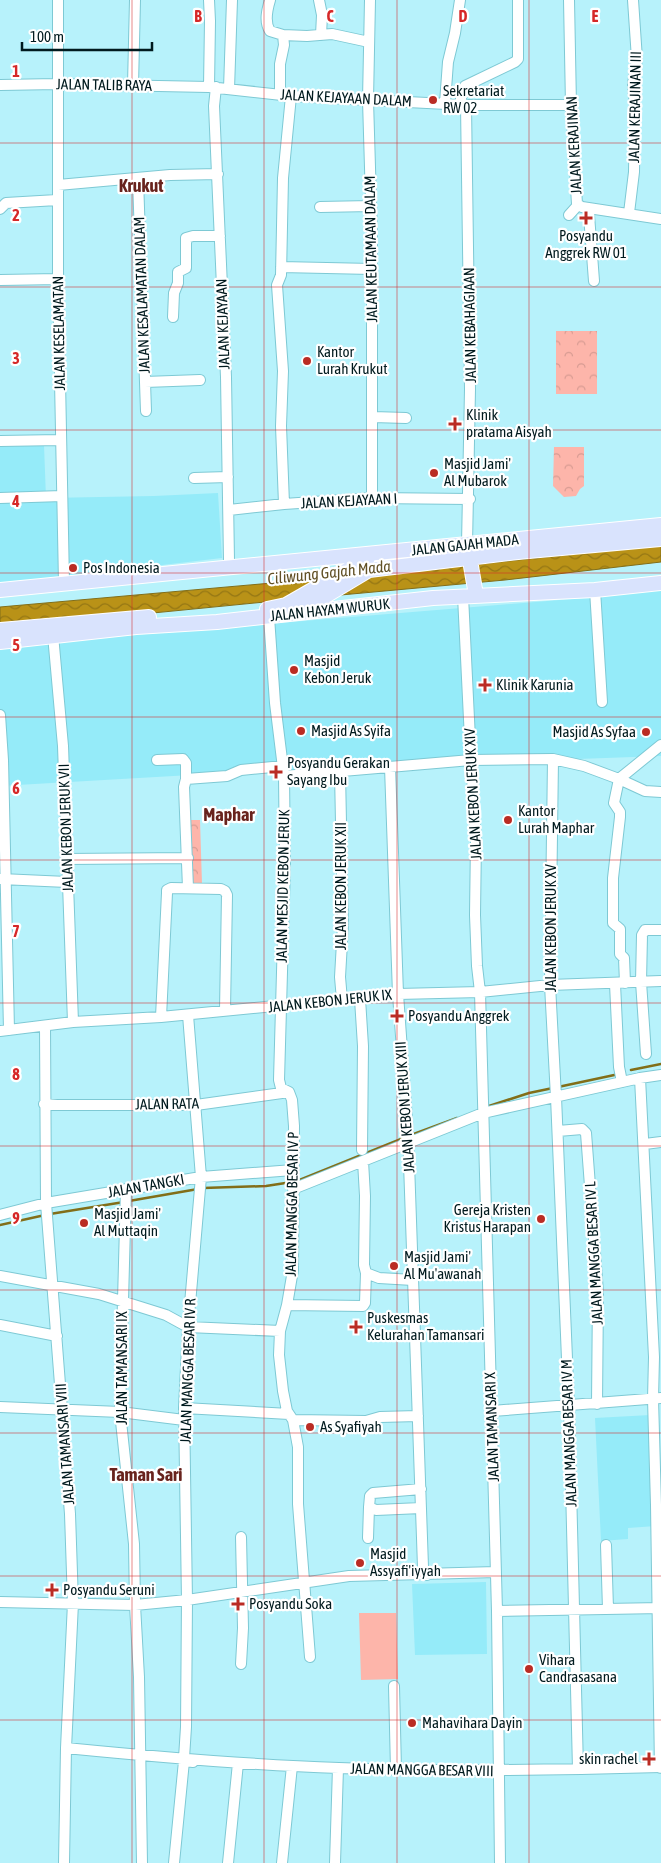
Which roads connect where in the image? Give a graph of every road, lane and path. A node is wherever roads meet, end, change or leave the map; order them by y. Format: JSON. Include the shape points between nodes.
{"nodes":[{"id":1,"x":58,"y":0,"type":"edge"},
{"id":2,"x":135,"y":0,"type":"edge"},
{"id":3,"x":209,"y":0,"type":"edge"},
{"id":4,"x":232,"y":0,"type":"edge"},
{"id":5,"x":270,"y":0,"type":"edge"},
{"id":6,"x":319,"y":0,"type":"edge"},
{"id":7,"x":370,"y":0,"type":"edge"},
{"id":8,"x":460,"y":0,"type":"edge"},
{"id":9,"x":518,"y":0,"type":"edge"},
{"id":10,"x":569,"y":0,"type":"edge"},
{"id":11,"x":633,"y":0,"type":"edge"},
{"id":12,"x":284,"y":35,"type":"junction"},
{"id":13,"x":321,"y":35,"type":"junction"},
{"id":14,"x":369,"y":42,"type":"junction"},
{"id":15,"x":57,"y":84,"type":"junction"},
{"id":16,"x":0,"y":85,"type":"edge"},
{"id":17,"x":133,"y":85,"type":"junction"},
{"id":18,"x":212,"y":87,"type":"junction"},
{"id":19,"x":229,"y":89,"type":"junction"},
{"id":20,"x":280,"y":95,"type":"junction"},
{"id":21,"x":291,"y":96,"type":"junction"},
{"id":22,"x":368,"y":100,"type":"junction"},
{"id":23,"x":445,"y":103,"type":"junction"},
{"id":24,"x":463,"y":105,"type":"junction"},
{"id":25,"x":571,"y":105,"type":"junction"},
{"id":26,"x":218,"y":174,"type":"junction"},
{"id":27,"x":138,"y":179,"type":"junction"},
{"id":28,"x":58,"y":185,"type":"junction"},
{"id":29,"x":57,"y":200,"type":"junction"},
{"id":30,"x":578,"y":205,"type":"junction"},
{"id":31,"x":371,"y":206,"type":"junction"},
{"id":32,"x":320,"y":207,"type":"dead end"},
{"id":33,"x":0,"y":209,"type":"edge"},
{"id":34,"x":629,"y":213,"type":"junction"},
{"id":35,"x":569,"y":215,"type":"dead end"},
{"id":36,"x":589,"y":215,"type":"dead end"},
{"id":37,"x":661,"y":219,"type":"edge"},
{"id":38,"x":220,"y":236,"type":"junction"},
{"id":39,"x":281,"y":267,"type":"junction"},
{"id":40,"x":372,"y":269,"type":"junction"},
{"id":41,"x":58,"y":278,"type":"junction"},
{"id":42,"x":0,"y":280,"type":"edge"},
{"id":43,"x":594,"y":281,"type":"dead end"},
{"id":44,"x":173,"y":317,"type":"dead end"},
{"id":45,"x":200,"y":380,"type":"dead end"},
{"id":46,"x":145,"y":382,"type":"junction"},
{"id":47,"x":146,"y":411,"type":"dead end"},
{"id":48,"x":373,"y":417,"type":"junction"},
{"id":49,"x":406,"y":418,"type":"dead end"},
{"id":50,"x":60,"y":440,"type":"junction"},
{"id":51,"x":0,"y":441,"type":"edge"},
{"id":52,"x":228,"y":477,"type":"junction"},
{"id":53,"x":194,"y":478,"type":"dead end"},
{"id":54,"x":62,"y":496,"type":"junction"},
{"id":55,"x":0,"y":498,"type":"edge"},
{"id":56,"x":372,"y":498,"type":"junction"},
{"id":57,"x":470,"y":499,"type":"junction"},
{"id":58,"x":284,"y":504,"type":"junction"},
{"id":59,"x":229,"y":510,"type":"junction"},
{"id":60,"x":661,"y":525,"type":"edge"},
{"id":61,"x":661,"y":539,"type":"edge"},
{"id":62,"x":467,"y":553,"type":"junction"},
{"id":63,"x":378,"y":554,"type":"junction"},
{"id":64,"x":229,"y":560,"type":"junction"},
{"id":65,"x":190,"y":571,"type":"junction"},
{"id":66,"x":64,"y":583,"type":"junction"},
{"id":67,"x":661,"y":583,"type":"edge"},
{"id":68,"x":0,"y":590,"type":"edge"},
{"id":69,"x":595,"y":590,"type":"junction"},
{"id":70,"x":471,"y":592,"type":"junction"},
{"id":71,"x":272,"y":612,"type":"junction"},
{"id":72,"x":202,"y":623,"type":"junction"},
{"id":73,"x":0,"y":630,"type":"edge"},
{"id":74,"x":54,"y":635,"type":"junction"},
{"id":75,"x":0,"y":642,"type":"edge"},
{"id":76,"x":602,"y":702,"type":"dead end"},
{"id":77,"x":0,"y":715,"type":"edge"},
{"id":78,"x":661,"y":745,"type":"edge"},
{"id":79,"x":553,"y":759,"type":"junction"},
{"id":80,"x":157,"y":760,"type":"dead end"},
{"id":81,"x":470,"y":760,"type":"junction"},
{"id":82,"x":390,"y":768,"type":"junction"},
{"id":83,"x":284,"y":771,"type":"junction"},
{"id":84,"x":340,"y":772,"type":"junction"},
{"id":85,"x":619,"y":779,"type":"junction"},
{"id":86,"x":186,"y":780,"type":"junction"},
{"id":87,"x":661,"y":792,"type":"edge"},
{"id":88,"x":188,"y":858,"type":"junction"},
{"id":89,"x":66,"y":859,"type":"junction"},
{"id":90,"x":3,"y":879,"type":"edge"},
{"id":91,"x":67,"y":882,"type":"junction"},
{"id":92,"x":188,"y":888,"type":"junction"},
{"id":93,"x":661,"y":930,"type":"edge"},
{"id":94,"x":661,"y":981,"type":"edge"},
{"id":95,"x":640,"y":982,"type":"junction"},
{"id":96,"x":620,"y":983,"type":"junction"},
{"id":97,"x":550,"y":985,"type":"junction"},
{"id":98,"x":480,"y":992,"type":"junction"},
{"id":99,"x":398,"y":994,"type":"junction"},
{"id":100,"x":360,"y":999,"type":"junction"},
{"id":101,"x":342,"y":1000,"type":"junction"},
{"id":102,"x":282,"y":1006,"type":"junction"},
{"id":103,"x":225,"y":1010,"type":"junction"},
{"id":104,"x":188,"y":1014,"type":"junction"},
{"id":105,"x":161,"y":1018,"type":"junction"},
{"id":106,"x":73,"y":1022,"type":"junction"},
{"id":107,"x":45,"y":1026,"type":"junction"},
{"id":108,"x":5,"y":1031,"type":"edge"},
{"id":109,"x":646,"y":1054,"type":"dead end"},
{"id":110,"x":621,"y":1076,"type":"junction"},
{"id":111,"x":661,"y":1076,"type":"edge"},
{"id":112,"x":640,"y":1078,"type":"junction"},
{"id":113,"x":289,"y":1092,"type":"junction"},
{"id":114,"x":556,"y":1095,"type":"junction"},
{"id":115,"x":44,"y":1104,"type":"junction"},
{"id":116,"x":196,"y":1104,"type":"junction"},
{"id":117,"x":482,"y":1109,"type":"junction"},
{"id":118,"x":558,"y":1131,"type":"junction"},
{"id":119,"x":409,"y":1140,"type":"junction"},
{"id":120,"x":661,"y":1142,"type":"edge"},
{"id":121,"x":645,"y":1144,"type":"junction"},
{"id":122,"x":362,"y":1150,"type":"dead end"},
{"id":123,"x":363,"y":1161,"type":"junction"},
{"id":124,"x":293,"y":1173,"type":"junction"},
{"id":125,"x":201,"y":1181,"type":"junction"},
{"id":126,"x":293,"y":1187,"type":"junction"},
{"id":127,"x":126,"y":1197,"type":"junction"},
{"id":128,"x":47,"y":1210,"type":"junction"},
{"id":129,"x":0,"y":1215,"type":"edge"},
{"id":130,"x":366,"y":1273,"type":"junction"},
{"id":131,"x":0,"y":1276,"type":"edge"},
{"id":132,"x":413,"y":1280,"type":"junction"},
{"id":133,"x":53,"y":1285,"type":"junction"},
{"id":134,"x":122,"y":1301,"type":"junction"},
{"id":135,"x":287,"y":1305,"type":"junction"},
{"id":136,"x":0,"y":1325,"type":"edge"},
{"id":137,"x":188,"y":1327,"type":"junction"},
{"id":138,"x":280,"y":1331,"type":"junction"},
{"id":139,"x":57,"y":1336,"type":"junction"},
{"id":140,"x":657,"y":1399,"type":"edge"},
{"id":141,"x":597,"y":1404,"type":"junction"},
{"id":142,"x":568,"y":1406,"type":"junction"},
{"id":143,"x":0,"y":1407,"type":"edge"},
{"id":144,"x":184,"y":1408,"type":"junction"},
{"id":145,"x":62,"y":1410,"type":"junction"},
{"id":146,"x":120,"y":1412,"type":"junction"},
{"id":147,"x":492,"y":1412,"type":"junction"},
{"id":148,"x":418,"y":1416,"type":"junction"},
{"id":149,"x":291,"y":1417,"type":"junction"},
{"id":150,"x":184,"y":1420,"type":"junction"},
{"id":151,"x":421,"y":1490,"type":"junction"},
{"id":152,"x":659,"y":1505,"type":"edge"},
{"id":153,"x":369,"y":1507,"type":"junction"},
{"id":154,"x":421,"y":1508,"type":"junction"},
{"id":155,"x":241,"y":1537,"type":"dead end"},
{"id":156,"x":368,"y":1538,"type":"dead end"},
{"id":157,"x":606,"y":1545,"type":"dead end"},
{"id":158,"x":496,"y":1572,"type":"junction"},
{"id":159,"x":427,"y":1576,"type":"junction"},
{"id":160,"x":303,"y":1583,"type":"junction"},
{"id":161,"x":241,"y":1591,"type":"junction"},
{"id":162,"x":187,"y":1600,"type":"junction"},
{"id":163,"x":0,"y":1602,"type":"edge"},
{"id":164,"x":73,"y":1604,"type":"junction"},
{"id":165,"x":135,"y":1605,"type":"junction"},
{"id":166,"x":660,"y":1608,"type":"edge"},
{"id":167,"x":608,"y":1609,"type":"junction"},
{"id":168,"x":573,"y":1610,"type":"junction"},
{"id":169,"x":498,"y":1611,"type":"junction"},
{"id":170,"x":310,"y":1657,"type":"dead end"},
{"id":171,"x":241,"y":1664,"type":"dead end"},
{"id":172,"x":394,"y":1686,"type":"dead end"},
{"id":173,"x":66,"y":1748,"type":"junction"},
{"id":174,"x":141,"y":1755,"type":"junction"},
{"id":175,"x":184,"y":1760,"type":"junction"},
{"id":176,"x":238,"y":1765,"type":"junction"},
{"id":177,"x":291,"y":1768,"type":"junction"},
{"id":178,"x":661,"y":1768,"type":"edge"},
{"id":179,"x":578,"y":1769,"type":"junction"},
{"id":180,"x":338,"y":1770,"type":"junction"},
{"id":181,"x":396,"y":1770,"type":"junction"},
{"id":182,"x":500,"y":1771,"type":"junction"},
{"id":183,"x":64,"y":1863,"type":"edge"},
{"id":184,"x":142,"y":1863,"type":"edge"},
{"id":185,"x":174,"y":1863,"type":"edge"},
{"id":186,"x":228,"y":1863,"type":"edge"},
{"id":187,"x":282,"y":1863,"type":"edge"},
{"id":188,"x":335,"y":1863,"type":"edge"},
{"id":189,"x":500,"y":1863,"type":"edge"}],
"edges":[{"from":1,"to":15,"type":"street","name":"JALAN KESELAMATAN"},
{"from":2,"to":17,"type":"street"},
{"from":3,"to":18,"type":"street"},
{"from":4,"to":19,"type":"street"},
{"from":5,"to":12,"type":"street","via":[[267,27]]},
{"from":6,"to":13,"type":"street"},
{"from":7,"to":14,"type":"street","name":"JALAN KEUTAMAAN DALAM"},
{"from":8,"to":23,"type":"street","via":[[448,62]]},
{"from":9,"to":24,"type":"street","via":[[518,58],[465,86]]},
{"from":10,"to":25,"type":"street","name":"JALAN KERAJINAN"},
{"from":11,"to":34,"type":"street","name":"JALAN KERAJINAN III","via":[[637,59],[632,84],[636,107]]},
{"from":12,"to":13,"type":"street"},
{"from":12,"to":20,"type":"street"},
{"from":13,"to":14,"type":"street","via":[[348,36]]},
{"from":14,"to":22,"type":"street","name":"JALAN KEUTAMAAN DALAM"},
{"from":15,"to":16,"type":"street","name":"JALAN TALIB RAYA"},
{"from":15,"to":17,"type":"street","name":"JALAN TALIB RAYA"},
{"from":15,"to":28,"type":"street","name":"JALAN KESELAMATAN"},
{"from":17,"to":18,"type":"street","name":"JALAN TALIB RAYA"},
{"from":18,"to":19,"type":"street","name":"JALAN KEJAYAAN DALAM"},
{"from":18,"to":26,"type":"street","name":"JALAN KEJAYAAN"},
{"from":19,"to":20,"type":"street","name":"JALAN KEJAYAAN DALAM"},
{"from":20,"to":21,"type":"street","name":"JALAN KEJAYAAN DALAM"},
{"from":21,"to":22,"type":"street","name":"JALAN KEJAYAAN DALAM"},
{"from":21,"to":39,"type":"street","via":[[283,178]]},
{"from":22,"to":23,"type":"street","name":"JALAN KEJAYAAN DALAM"},
{"from":22,"to":31,"type":"street","name":"JALAN KEUTAMAAN DALAM"},
{"from":23,"to":24,"type":"street","name":"JALAN KEJAYAAN DALAM"},
{"from":24,"to":25,"type":"street","name":"JALAN KEJAYAAN DALAM"},
{"from":24,"to":57,"type":"street","name":"JALAN KEBAHAGIAAN"},
{"from":25,"to":30,"type":"street","name":"JALAN KERAJINAN"},
{"from":26,"to":27,"type":"street"},
{"from":26,"to":38,"type":"street","name":"JALAN KEJAYAAN"},
{"from":27,"to":28,"type":"street"},
{"from":27,"to":46,"type":"street","name":"JALAN KESALAMATAN DALAM"},
{"from":28,"to":29,"type":"street","name":"JALAN KESELAMATAN"},
{"from":29,"to":33,"type":"street","via":[[6,203]]},
{"from":29,"to":41,"type":"street","name":"JALAN KESELAMATAN"},
{"from":30,"to":34,"type":"street","name":"JALAN KERAJINAN"},
{"from":30,"to":35,"type":"street"},
{"from":31,"to":32,"type":"street"},
{"from":31,"to":40,"type":"street","name":"JALAN KEUTAMAAN DALAM"},
{"from":34,"to":37,"type":"street","name":"JALAN KERAJINAN"},
{"from":36,"to":43,"type":"street"},
{"from":38,"to":44,"type":"street","via":[[186,238],[186,268],[178,272]]},
{"from":38,"to":52,"type":"street","name":"JALAN KEJAYAAN"},
{"from":39,"to":40,"type":"street"},
{"from":39,"to":58,"type":"street","via":[[277,285],[283,371]]},
{"from":40,"to":48,"type":"street","name":"JALAN KEUTAMAAN DALAM"},
{"from":41,"to":42,"type":"street"},
{"from":41,"to":50,"type":"street","name":"JALAN KESELAMATAN"},
{"from":45,"to":46,"type":"street"},
{"from":46,"to":47,"type":"street","name":"JALAN KESALAMATAN DALAM"},
{"from":48,"to":49,"type":"street"},
{"from":48,"to":56,"type":"street","name":"JALAN KEUTAMAAN DALAM"},
{"from":50,"to":51,"type":"street"},
{"from":50,"to":54,"type":"street","name":"JALAN KESELAMATAN"},
{"from":52,"to":53,"type":"street"},
{"from":52,"to":59,"type":"street","name":"JALAN KEJAYAAN"},
{"from":54,"to":55,"type":"street"},
{"from":54,"to":66,"type":"street","name":"JALAN KESELAMATAN"},
{"from":56,"to":57,"type":"street","name":"JALAN KEJAYAAN I"},
{"from":56,"to":58,"type":"street","name":"JALAN KEJAYAAN I"},
{"from":57,"to":62,"type":"street","name":"JALAN KEBAHAGIAAN"},
{"from":58,"to":59,"type":"street","name":"JALAN KEJAYAAN I"},
{"from":59,"to":64,"type":"street","name":"JALAN KEJAYAAN"},
{"from":60,"to":62,"type":"main road","name":"JALAN GAJAH MADA"},
{"from":61,"to":62,"type":"main road","name":"JALAN GAJAH MADA"},
{"from":62,"to":63,"type":"main road","name":"JALAN GAJAH MADA"},
{"from":62,"to":64,"type":"main road","via":[[436,541]]},
{"from":62,"to":70,"type":"main road"},
{"from":62,"to":72,"type":"main road","name":"JALAN GAJAH MADA","via":[[364,572],[314,603],[292,612]]},
{"from":63,"to":65,"type":"main road","name":"JALAN GAJAH MADA"},
{"from":63,"to":71,"type":"main road"},
{"from":64,"to":65,"type":"main road","via":[[198,563]]},
{"from":65,"to":66,"type":"main road","name":"JALAN GAJAH MADA"},
{"from":66,"to":68,"type":"main road","name":"JALAN GAJAH MADA"},
{"from":67,"to":69,"type":"main road","name":"JALAN HAYAM WURUK"},
{"from":69,"to":70,"type":"main road","name":"JALAN HAYAM WURUK"},
{"from":69,"to":76,"type":"street"},
{"from":70,"to":71,"type":"main road","name":"JALAN HAYAM WURUK"},
{"from":70,"to":81,"type":"street","name":"JALAN KEBON JERUK XIV"},
{"from":71,"to":72,"type":"main road","name":"JALAN HAYAM WURUK"},
{"from":71,"to":73,"type":"main road","name":"JALAN HAYAM WURUK","via":[[116,619]]},
{"from":71,"to":83,"type":"street","name":"JALAN MESJID KEBON JERUK","via":[[275,703]]},
{"from":72,"to":74,"type":"main road","name":"JALAN HAYAM WURUK"},
{"from":74,"to":75,"type":"main road","name":"JALAN HAYAM WURUK"},
{"from":74,"to":89,"type":"street","name":"JALAN KEBON JERUK VII","via":[[63,746]]},
{"from":77,"to":90,"type":"street"},
{"from":78,"to":85,"type":"street"},
{"from":79,"to":81,"type":"street"},
{"from":79,"to":85,"type":"street"},
{"from":79,"to":97,"type":"street","name":"JALAN KEBON JERUK XV"},
{"from":80,"to":86,"type":"street","via":[[182,759],[186,763]]},
{"from":81,"to":82,"type":"street"},
{"from":81,"to":98,"type":"street","name":"JALAN KEBON JERUK XIV","via":[[476,840],[475,915]]},
{"from":82,"to":84,"type":"street"},
{"from":82,"to":99,"type":"street","name":"JALAN KEBON JERUK XIII"},
{"from":83,"to":84,"type":"street"},
{"from":83,"to":86,"type":"street","via":[[242,770],[227,776]]},
{"from":83,"to":102,"type":"street","name":"JALAN MESJID KEBON JERUK"},
{"from":84,"to":101,"type":"street","name":"JALAN KEBON JERUK XII"},
{"from":85,"to":87,"type":"street","via":[[645,792]]},
{"from":85,"to":96,"type":"street","via":[[614,804],[620,817],[613,878],[613,923],[620,929],[620,954],[624,958]]},
{"from":86,"to":88,"type":"street"},
{"from":88,"to":89,"type":"street"},
{"from":88,"to":92,"type":"street"},
{"from":89,"to":91,"type":"street","name":"JALAN KEBON JERUK VII"},
{"from":90,"to":91,"type":"street"},
{"from":90,"to":108,"type":"street"},
{"from":91,"to":106,"type":"street","name":"JALAN KEBON JERUK VII"},
{"from":92,"to":103,"type":"street","via":[[221,889],[227,895]]},
{"from":92,"to":105,"type":"street","via":[[167,890]]},
{"from":93,"to":95,"type":"street","via":[[643,933]]},
{"from":94,"to":95,"type":"street","name":"JALAN KEBON JERUK IX"},
{"from":95,"to":96,"type":"street","name":"JALAN KEBON JERUK IX"},
{"from":95,"to":109,"type":"street"},
{"from":96,"to":97,"type":"street","name":"JALAN KEBON JERUK IX"},
{"from":96,"to":110,"type":"street"},
{"from":97,"to":98,"type":"street","name":"JALAN KEBON JERUK IX"},
{"from":97,"to":114,"type":"street","name":"JALAN KEBON JERUK XV"},
{"from":98,"to":99,"type":"street","name":"JALAN KEBON JERUK IX"},
{"from":98,"to":117,"type":"street","name":"JALAN TAMANSARI X"},
{"from":99,"to":100,"type":"street","name":"JALAN KEBON JERUK IX"},
{"from":99,"to":119,"type":"street","name":"JALAN KEBON JERUK XIII"},
{"from":100,"to":101,"type":"street","name":"JALAN KEBON JERUK IX"},
{"from":100,"to":122,"type":"street"},
{"from":101,"to":102,"type":"street","name":"JALAN KEBON JERUK IX"},
{"from":102,"to":103,"type":"street","name":"JALAN KEBON JERUK IX"},
{"from":102,"to":113,"type":"street","name":"JALAN MANGGA BESAR IV P","via":[[279,1080],[281,1088]]},
{"from":103,"to":104,"type":"street","name":"JALAN KEBON JERUK IX"},
{"from":104,"to":105,"type":"street","name":"JALAN KEBON JERUK IX"},
{"from":104,"to":116,"type":"street","name":"JALAN MANGGA BESAR IV R"},
{"from":105,"to":106,"type":"street","name":"JALAN KEBON JERUK IX"},
{"from":106,"to":107,"type":"street","name":"JALAN KEBON JERUK IX"},
{"from":107,"to":108,"type":"street","name":"JALAN KEBON JERUK IX"},
{"from":107,"to":115,"type":"street","name":"JALAN TAMANSARI VIII"},
{"from":110,"to":112,"type":"street"},
{"from":110,"to":114,"type":"street"},
{"from":111,"to":112,"type":"street"},
{"from":112,"to":121,"type":"street"},
{"from":113,"to":116,"type":"street","name":"JALAN RATA"},
{"from":113,"to":124,"type":"street","name":"JALAN MANGGA BESAR IV P","via":[[294,1126]]},
{"from":114,"to":117,"type":"street"},
{"from":114,"to":118,"type":"street","name":"JALAN MANGGA BESAR IV M"},
{"from":115,"to":116,"type":"street","name":"JALAN RATA"},
{"from":115,"to":128,"type":"street","name":"JALAN TAMANSARI VIII"},
{"from":116,"to":125,"type":"street","name":"JALAN MANGGA BESAR IV R"},
{"from":117,"to":119,"type":"street"},
{"from":117,"to":147,"type":"street","name":"JALAN TAMANSARI X"},
{"from":118,"to":141,"type":"street","name":"JALAN MANGGA BESAR IV L","via":[[582,1130],[586,1133],[598,1292]]},
{"from":118,"to":142,"type":"street","name":"JALAN MANGGA BESAR IV M"},
{"from":119,"to":123,"type":"street"},
{"from":119,"to":132,"type":"street","name":"JALAN KEBON JERUK XIII"},
{"from":120,"to":121,"type":"street"},
{"from":121,"to":140,"type":"street"},
{"from":123,"to":126,"type":"street"},
{"from":123,"to":130,"type":"street"},
{"from":124,"to":125,"type":"street","name":"JALAN TANGKI"},
{"from":124,"to":126,"type":"street","name":"JALAN MANGGA BESAR IV P"},
{"from":125,"to":127,"type":"street","name":"JALAN TANGKI"},
{"from":125,"to":137,"type":"street","name":"JALAN MANGGA BESAR IV R"},
{"from":126,"to":135,"type":"street","name":"JALAN MANGGA BESAR IV P","via":[[293,1270]]},
{"from":127,"to":128,"type":"street","name":"JALAN TANGKI"},
{"from":127,"to":134,"type":"street","name":"JALAN TAMANSARI IX"},
{"from":128,"to":129,"type":"street","name":"JALAN TANGKI"},
{"from":128,"to":133,"type":"street","name":"JALAN TAMANSARI VIII"},
{"from":130,"to":132,"type":"street","via":[[379,1278]]},
{"from":130,"to":135,"type":"street","via":[[363,1306]]},
{"from":131,"to":133,"type":"street"},
{"from":132,"to":148,"type":"street","name":"JALAN KEBON JERUK XIII"},
{"from":133,"to":134,"type":"street"},
{"from":133,"to":139,"type":"street","name":"JALAN TAMANSARI VIII"},
{"from":134,"to":137,"type":"street","via":[[166,1315]]},
{"from":134,"to":146,"type":"street","name":"JALAN TAMANSARI IX"},
{"from":135,"to":138,"type":"street","name":"JALAN MANGGA BESAR IV P"},
{"from":136,"to":139,"type":"street"},
{"from":137,"to":138,"type":"street"},
{"from":137,"to":144,"type":"street","name":"JALAN MANGGA BESAR IV R"},
{"from":138,"to":149,"type":"street","name":"JALAN MANGGA BESAR IV P","via":[[278,1354],[283,1391]]},
{"from":139,"to":145,"type":"street","name":"JALAN TAMANSARI VIII"},
{"from":140,"to":141,"type":"street"},
{"from":140,"to":152,"type":"street"},
{"from":141,"to":142,"type":"street"},
{"from":142,"to":147,"type":"street"},
{"from":142,"to":168,"type":"street","name":"JALAN MANGGA BESAR IV M"},
{"from":143,"to":145,"type":"street"},
{"from":144,"to":149,"type":"street"},
{"from":144,"to":150,"type":"street","name":"JALAN MANGGA BESAR IV R"},
{"from":145,"to":146,"type":"street"},
{"from":145,"to":164,"type":"street","name":"JALAN TAMANSARI VIII"},
{"from":146,"to":150,"type":"street"},
{"from":146,"to":165,"type":"street","name":"JALAN TAMANSARI IX","via":[[133,1525]]},
{"from":147,"to":158,"type":"street","name":"JALAN TAMANSARI X"},
{"from":148,"to":149,"type":"street","via":[[380,1417],[366,1421]]},
{"from":148,"to":151,"type":"street","name":"JALAN KEBON JERUK XIII"},
{"from":149,"to":160,"type":"street","name":"JALAN MANGGA BESAR IV P","via":[[298,1447]]},
{"from":150,"to":162,"type":"street","name":"JALAN MANGGA BESAR IV R"},
{"from":151,"to":153,"type":"street","via":[[372,1493]]},
{"from":151,"to":154,"type":"street","name":"JALAN KEBON JERUK XIII"},
{"from":152,"to":166,"type":"street"},
{"from":153,"to":154,"type":"street","via":[[376,1510]]},
{"from":153,"to":156,"type":"street"},
{"from":154,"to":159,"type":"street","name":"JALAN KEBON JERUK XIII","via":[[423,1567]]},
{"from":155,"to":161,"type":"street"},
{"from":157,"to":167,"type":"street"},
{"from":158,"to":159,"type":"street"},
{"from":158,"to":169,"type":"street","name":"JALAN TAMANSARI X"},
{"from":159,"to":160,"type":"street","via":[[349,1576]]},
{"from":160,"to":161,"type":"street"},
{"from":160,"to":170,"type":"street","name":"JALAN MANGGA BESAR IV P"},
{"from":161,"to":162,"type":"street"},
{"from":161,"to":171,"type":"street"},
{"from":162,"to":165,"type":"street"},
{"from":162,"to":175,"type":"street","name":"JALAN MANGGA BESAR IV R"},
{"from":163,"to":164,"type":"street"},
{"from":164,"to":165,"type":"street"},
{"from":164,"to":173,"type":"street","name":"JALAN TAMANSARI VIII"},
{"from":165,"to":174,"type":"street","name":"JALAN TAMANSARI IX"},
{"from":166,"to":167,"type":"street"},
{"from":166,"to":178,"type":"street"},
{"from":167,"to":168,"type":"street"},
{"from":168,"to":169,"type":"street"},
{"from":168,"to":179,"type":"street","name":"JALAN MANGGA BESAR IV M"},
{"from":169,"to":182,"type":"street","name":"JALAN TAMANSARI X"},
{"from":172,"to":181,"type":"street"},
{"from":173,"to":174,"type":"street"},
{"from":173,"to":183,"type":"street","name":"JALAN TAMANSARI VIII"},
{"from":174,"to":175,"type":"street"},
{"from":174,"to":184,"type":"street","name":"JALAN TAMANSARI IX"},
{"from":175,"to":176,"type":"street","name":"JALAN MANGGA BESAR VIII"},
{"from":175,"to":185,"type":"street"},
{"from":176,"to":177,"type":"street","name":"JALAN MANGGA BESAR VIII"},
{"from":176,"to":186,"type":"street"},
{"from":177,"to":180,"type":"street","name":"JALAN MANGGA BESAR VIII"},
{"from":177,"to":187,"type":"street"},
{"from":178,"to":179,"type":"street","name":"JALAN MANGGA BESAR VIII"},
{"from":179,"to":182,"type":"street","name":"JALAN MANGGA BESAR VIII"},
{"from":180,"to":181,"type":"street","name":"JALAN MANGGA BESAR VIII"},
{"from":180,"to":188,"type":"street"},
{"from":181,"to":182,"type":"street","name":"JALAN MANGGA BESAR VIII"},
{"from":182,"to":189,"type":"street","name":"JALAN TAMANSARI X"}]}
